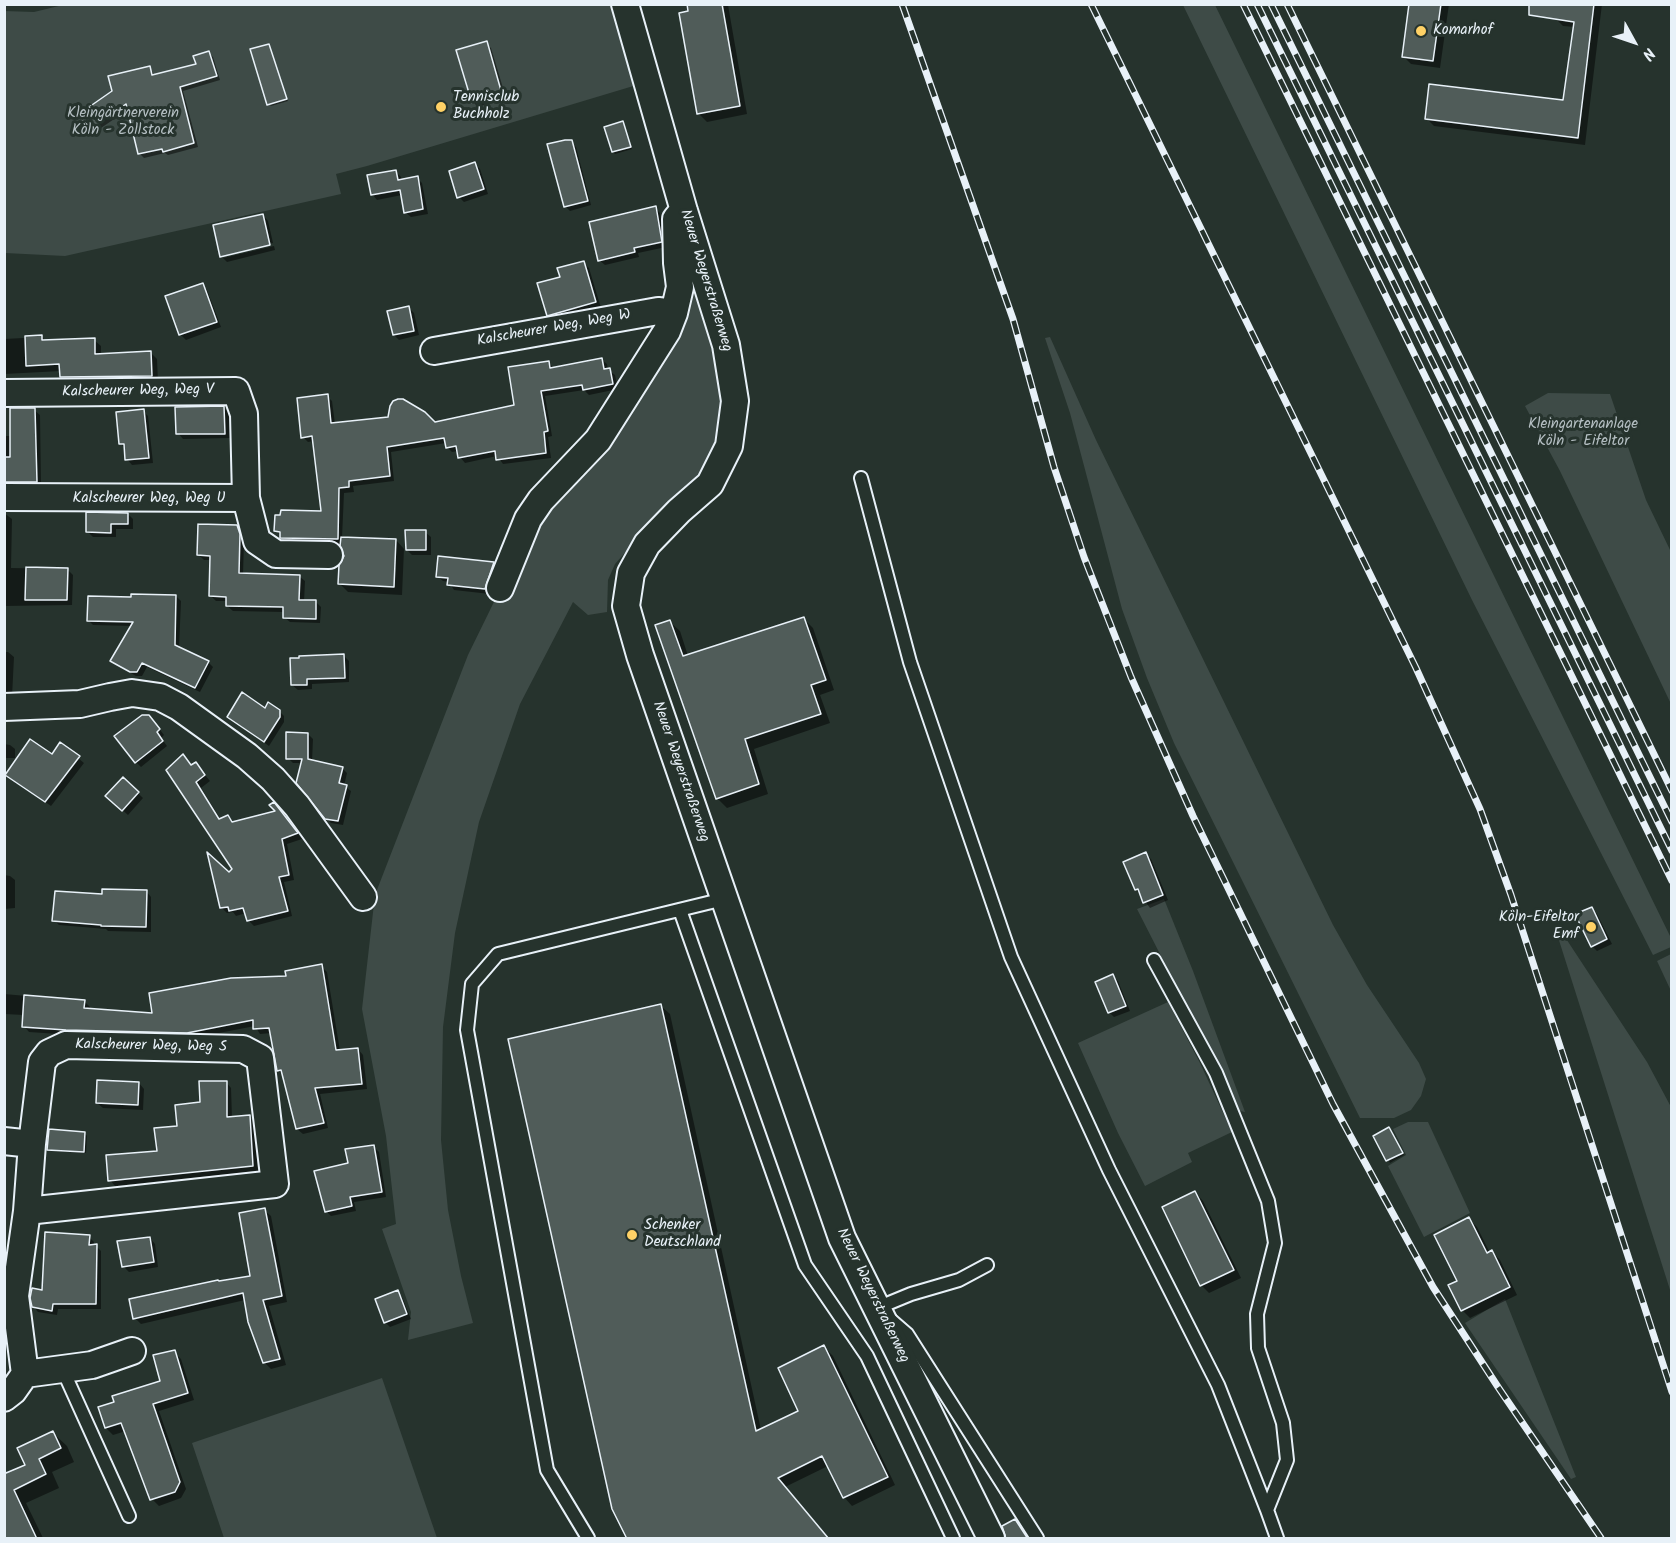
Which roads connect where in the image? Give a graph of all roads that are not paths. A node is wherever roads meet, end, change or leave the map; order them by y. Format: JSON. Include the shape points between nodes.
{"nodes":[{"id":1,"x":625,"y":4,"type":"edge"},
{"id":2,"x":684,"y":212,"type":"junction"},
{"id":3,"x":674,"y":313,"type":"junction"},
{"id":4,"x":434,"y":351,"type":"dead end"},
{"id":5,"x":4,"y":393,"type":"edge"},
{"id":6,"x":861,"y":478,"type":"dead end"},
{"id":7,"x":4,"y":497,"type":"edge"},
{"id":8,"x":246,"y":498,"type":"junction"},
{"id":9,"x":329,"y":555,"type":"dead end"},
{"id":10,"x":500,"y":588,"type":"dead end"},
{"id":11,"x":4,"y":707,"type":"edge"},
{"id":12,"x":363,"y":897,"type":"dead end"},
{"id":13,"x":724,"y":899,"type":"junction"},
{"id":14,"x":680,"y":910,"type":"junction"},
{"id":15,"x":1154,"y":960,"type":"dead end"},
{"id":16,"x":4,"y":1141,"type":"edge"},
{"id":17,"x":32,"y":1144,"type":"junction"},
{"id":18,"x":27,"y":1211,"type":"junction"},
{"id":19,"x":987,"y":1265,"type":"dead end"},
{"id":20,"x":876,"y":1308,"type":"junction"},
{"id":21,"x":132,"y":1351,"type":"dead end"},
{"id":22,"x":65,"y":1369,"type":"junction"},
{"id":23,"x":13,"y":1386,"type":"edge"},
{"id":24,"x":1267,"y":1510,"type":"junction"},
{"id":25,"x":129,"y":1516,"type":"dead end"},
{"id":26,"x":588,"y":1539,"type":"edge"},
{"id":27,"x":952,"y":1539,"type":"edge"},
{"id":28,"x":991,"y":1539,"type":"edge"},
{"id":29,"x":1037,"y":1539,"type":"edge"},
{"id":30,"x":1277,"y":1539,"type":"edge"}],
"edges":[{"from":1,"to":2,"type":"street","name":"Neuer Weyerstraßerweg"},
{"from":2,"to":3,"type":"street","via":[[676,219],[680,287]]},
{"from":2,"to":13,"type":"street","name":"Neuer Weyerstraßerweg","via":[[726,345],[735,401],[729,446],[710,484],[647,544],[631,573],[626,606]]},
{"from":3,"to":4,"type":"street","name":"Kalscheurer Weg, Weg W","via":[[658,310]]},
{"from":3,"to":10,"type":"street","via":[[667,331],[598,440],[528,519]]},
{"from":5,"to":8,"type":"street","name":"Kalscheurer Weg, Weg V","via":[[236,391],[243,414]]},
{"from":6,"to":24,"type":"lane","via":[[910,662],[1011,957],[1109,1170],[1218,1385]]},
{"from":7,"to":8,"type":"street","name":"Kalscheurer Weg, Weg U"},
{"from":8,"to":9,"type":"street","name":"Kalscheurer Weg, Weg U","via":[[257,541],[276,554]]},
{"from":11,"to":12,"type":"street","via":[[80,704],[132,693],[160,697],[179,707],[273,779]]},
{"from":13,"to":14,"type":"lane"},
{"from":13,"to":20,"type":"street","name":"Neuer Weyerstraßerweg","via":[[842,1238]]},
{"from":14,"to":26,"type":"lane","via":[[498,954],[472,984],[467,1030],[547,1470]]},
{"from":14,"to":27,"type":"lane","via":[[805,1265],[867,1356]]},
{"from":15,"to":24,"type":"lane","via":[[1216,1073],[1268,1201],[1275,1243],[1257,1314],[1258,1348],[1283,1423],[1287,1460]]},
{"from":16,"to":17,"type":"street"},
{"from":17,"to":18,"type":"street","name":"Kalscheurer Weg, Weg S"},
{"from":17,"to":18,"type":"street","name":"Kalscheurer Weg, Weg S","via":[[42,1062],[49,1053],[66,1045],[243,1049],[260,1058],[275,1184]]},
{"from":18,"to":23,"type":"street","name":"Kalscheurer Weg, Weg S","via":[[15,1296]]},
{"from":19,"to":20,"type":"lane","via":[[958,1280]]},
{"from":20,"to":28,"type":"street","name":"Neuer Weyerstraßerweg"},
{"from":20,"to":29,"type":"lane","via":[[907,1334]]},
{"from":21,"to":22,"type":"street","via":[[92,1365]]},
{"from":22,"to":23,"type":"street"},
{"from":22,"to":25,"type":"lane"},
{"from":24,"to":30,"type":"lane"}]}
